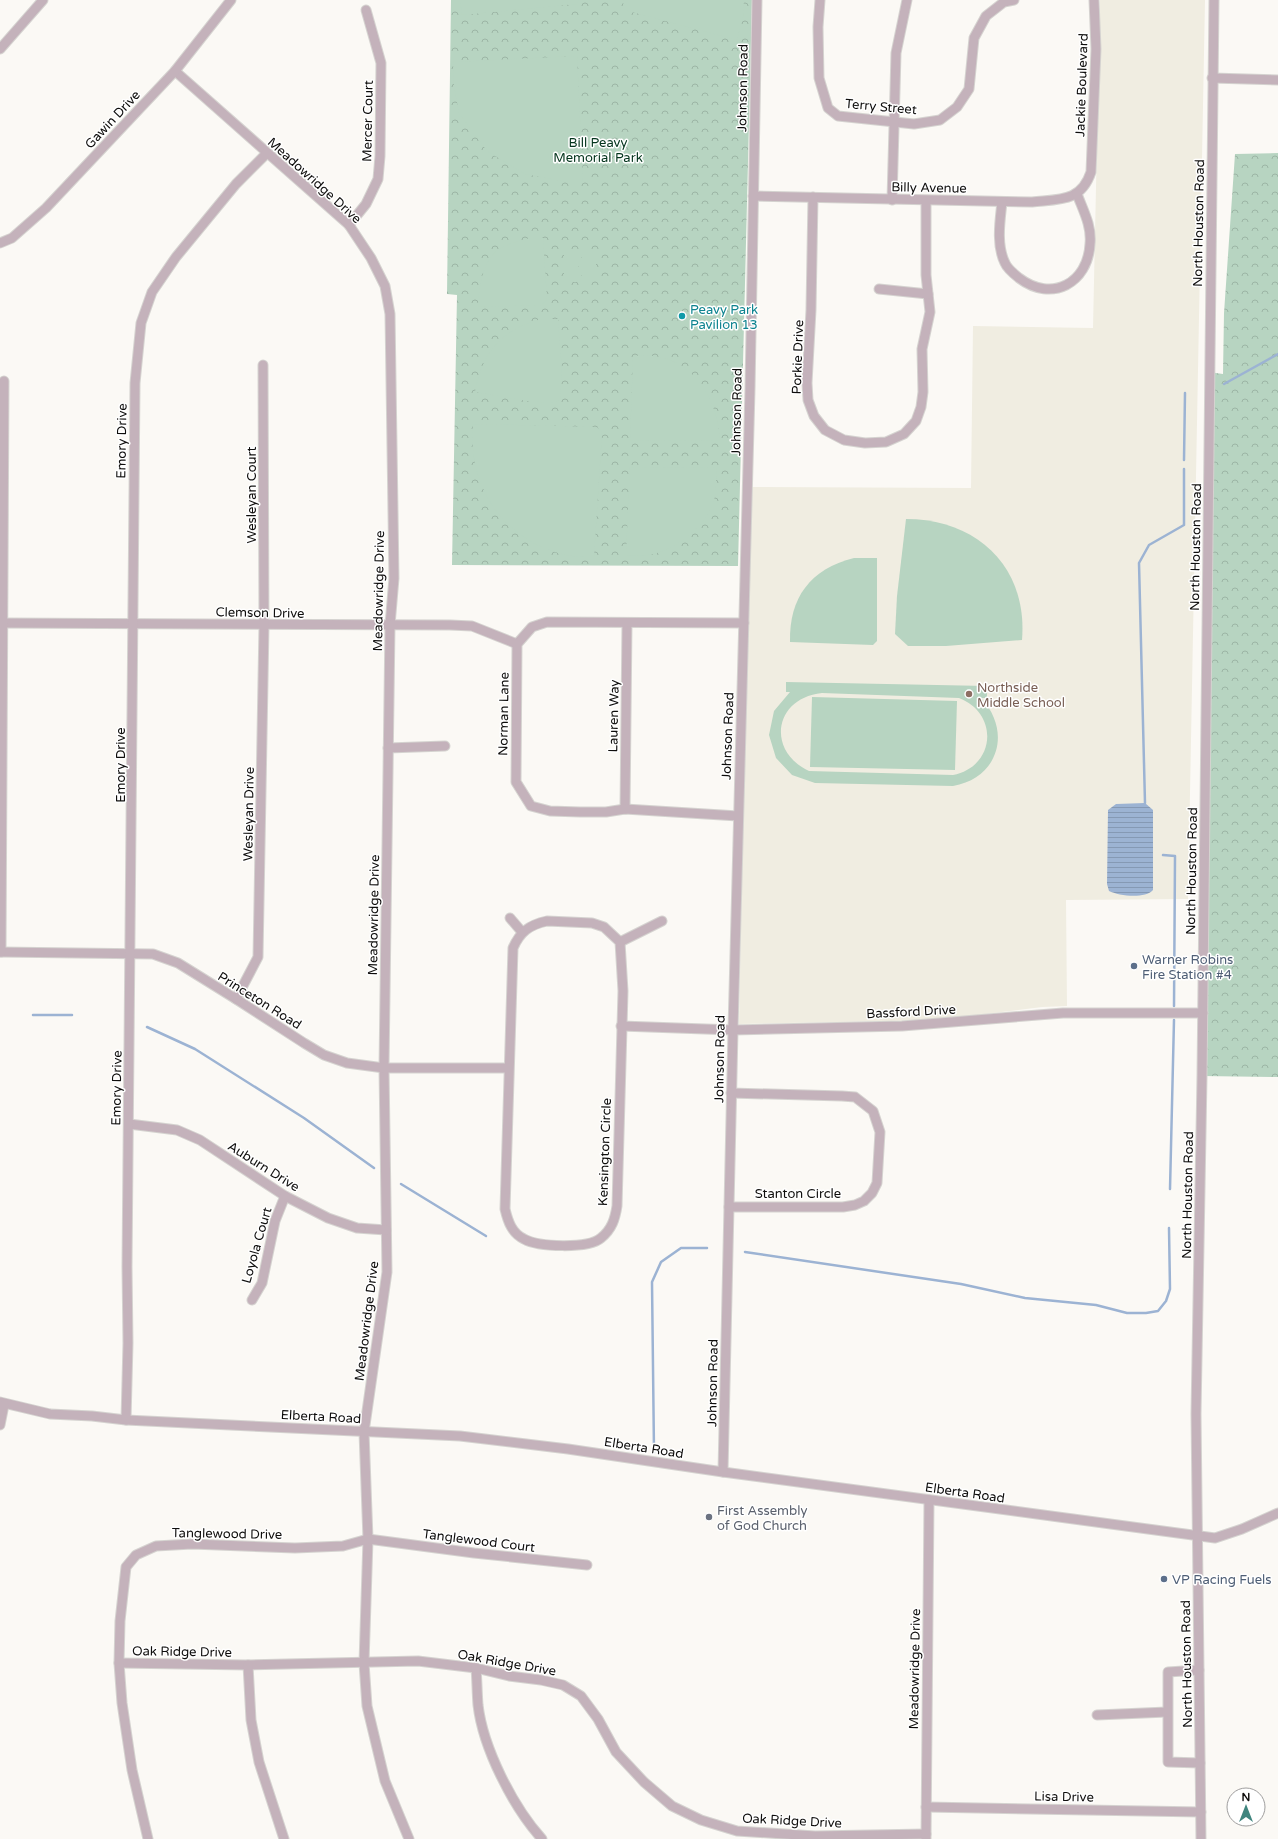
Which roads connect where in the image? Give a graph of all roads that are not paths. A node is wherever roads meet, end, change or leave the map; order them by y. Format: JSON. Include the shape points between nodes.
{"nodes":[{"id":1,"x":43,"y":0,"type":"edge"},
{"id":2,"x":231,"y":0,"type":"edge"},
{"id":3,"x":757,"y":0,"type":"edge"},
{"id":4,"x":820,"y":0,"type":"edge"},
{"id":5,"x":908,"y":0,"type":"edge"},
{"id":6,"x":1014,"y":0,"type":"edge"},
{"id":7,"x":1094,"y":0,"type":"edge"},
{"id":8,"x":1214,"y":0,"type":"edge"},
{"id":9,"x":366,"y":10,"type":"dead end"},
{"id":10,"x":0,"y":49,"type":"edge"},
{"id":11,"x":175,"y":71,"type":"junction"},
{"id":12,"x":1212,"y":78,"type":"junction"},
{"id":13,"x":1278,"y":80,"type":"edge"},
{"id":14,"x":895,"y":122,"type":"junction"},
{"id":15,"x":267,"y":153,"type":"junction"},
{"id":16,"x":1077,"y":194,"type":"junction"},
{"id":17,"x":753,"y":196,"type":"junction"},
{"id":18,"x":813,"y":197,"type":"junction"},
{"id":19,"x":892,"y":200,"type":"junction"},
{"id":20,"x":926,"y":201,"type":"junction"},
{"id":21,"x":1002,"y":202,"type":"junction"},
{"id":22,"x":349,"y":225,"type":"junction"},
{"id":23,"x":0,"y":243,"type":"edge"},
{"id":24,"x":880,"y":289,"type":"dead end"},
{"id":25,"x":928,"y":294,"type":"junction"},
{"id":26,"x":263,"y":365,"type":"dead end"},
{"id":27,"x":4,"y":381,"type":"dead end"},
{"id":28,"x":2,"y":623,"type":"edge"},
{"id":29,"x":134,"y":623,"type":"junction"},
{"id":30,"x":627,"y":623,"type":"junction"},
{"id":31,"x":744,"y":623,"type":"junction"},
{"id":32,"x":264,"y":625,"type":"junction"},
{"id":33,"x":390,"y":625,"type":"junction"},
{"id":34,"x":517,"y":644,"type":"junction"},
{"id":35,"x":445,"y":746,"type":"dead end"},
{"id":36,"x":388,"y":748,"type":"junction"},
{"id":37,"x":624,"y":809,"type":"junction"},
{"id":38,"x":738,"y":816,"type":"junction"},
{"id":39,"x":510,"y":918,"type":"dead end"},
{"id":40,"x":662,"y":921,"type":"dead end"},
{"id":41,"x":522,"y":932,"type":"junction"},
{"id":42,"x":620,"y":942,"type":"junction"},
{"id":43,"x":0,"y":952,"type":"edge"},
{"id":44,"x":131,"y":954,"type":"junction"},
{"id":45,"x":236,"y":999,"type":"junction"},
{"id":46,"x":1203,"y":1013,"type":"junction"},
{"id":47,"x":621,"y":1026,"type":"junction"},
{"id":48,"x":732,"y":1030,"type":"junction"},
{"id":49,"x":384,"y":1068,"type":"junction"},
{"id":50,"x":508,"y":1068,"type":"junction"},
{"id":51,"x":731,"y":1093,"type":"junction"},
{"id":52,"x":129,"y":1124,"type":"junction"},
{"id":53,"x":285,"y":1196,"type":"junction"},
{"id":54,"x":729,"y":1207,"type":"junction"},
{"id":55,"x":386,"y":1230,"type":"junction"},
{"id":56,"x":252,"y":1300,"type":"dead end"},
{"id":57,"x":2,"y":1403,"type":"edge"},
{"id":58,"x":126,"y":1420,"type":"junction"},
{"id":59,"x":0,"y":1425,"type":"edge"},
{"id":60,"x":364,"y":1432,"type":"junction"},
{"id":61,"x":723,"y":1472,"type":"junction"},
{"id":62,"x":929,"y":1500,"type":"junction"},
{"id":63,"x":1278,"y":1513,"type":"edge"},
{"id":64,"x":1197,"y":1536,"type":"junction"},
{"id":65,"x":368,"y":1539,"type":"junction"},
{"id":66,"x":587,"y":1565,"type":"dead end"},
{"id":67,"x":119,"y":1663,"type":"junction"},
{"id":68,"x":364,"y":1663,"type":"junction"},
{"id":69,"x":248,"y":1666,"type":"junction"},
{"id":70,"x":476,"y":1668,"type":"junction"},
{"id":71,"x":1199,"y":1670,"type":"junction"},
{"id":72,"x":1167,"y":1712,"type":"junction"},
{"id":73,"x":1097,"y":1715,"type":"dead end"},
{"id":74,"x":1200,"y":1763,"type":"junction"},
{"id":75,"x":926,"y":1807,"type":"junction"},
{"id":76,"x":1201,"y":1812,"type":"junction"},
{"id":77,"x":926,"y":1837,"type":"edge"},
{"id":78,"x":815,"y":1838,"type":"edge"},
{"id":79,"x":148,"y":1839,"type":"edge"},
{"id":80,"x":284,"y":1839,"type":"edge"},
{"id":81,"x":409,"y":1839,"type":"edge"},
{"id":82,"x":542,"y":1839,"type":"edge"},
{"id":83,"x":1202,"y":1839,"type":"edge"}],
"edges":[{"from":1,"to":10,"type":"street"},
{"from":2,"to":11,"type":"street","name":"Gawin Drive"},
{"from":3,"to":17,"type":"street","name":"Johnson Road"},
{"from":4,"to":14,"type":"street","name":"Terry Street","via":[[819,78],[828,108],[838,116]]},
{"from":5,"to":14,"type":"street","via":[[896,53]]},
{"from":6,"to":14,"type":"street","name":"Terry Street","via":[[1004,2],[986,16],[974,38],[969,89],[957,107],[940,120],[914,124]]},
{"from":7,"to":16,"type":"street","name":"Jackie Boulevard","via":[[1096,49],[1091,172]]},
{"from":8,"to":12,"type":"street","name":"North Houston Road"},
{"from":9,"to":22,"type":"street","name":"Mercer Court","via":[[381,63],[378,179],[366,204]]},
{"from":11,"to":15,"type":"street","name":"Meadowridge Drive"},
{"from":11,"to":23,"type":"street","name":"Gawin Drive","via":[[46,208],[12,238]]},
{"from":12,"to":13,"type":"street"},
{"from":12,"to":46,"type":"street","name":"North Houston Road"},
{"from":14,"to":19,"type":"street"},
{"from":15,"to":22,"type":"street","name":"Meadowridge Drive"},
{"from":15,"to":29,"type":"street","name":"Emory Drive","via":[[236,184],[176,257],[152,292],[141,323],[134,383]]},
{"from":16,"to":21,"type":"street","name":"Billy Avenue","via":[[1032,202]]},
{"from":16,"to":21,"type":"street","via":[[1090,230],[1091,243],[1087,264],[1073,283],[1048,289],[1028,285],[1005,264],[1000,237]]},
{"from":17,"to":18,"type":"street","name":"Billy Avenue"},
{"from":17,"to":31,"type":"street","name":"Johnson Road"},
{"from":18,"to":19,"type":"street","name":"Billy Avenue"},
{"from":18,"to":25,"type":"street","name":"Porkie Drive","via":[[807,383],[808,400],[814,416],[825,430],[844,440],[886,442],[904,434],[916,421],[923,392],[921,361],[930,312]]},
{"from":19,"to":20,"type":"street","name":"Billy Avenue"},
{"from":20,"to":21,"type":"street","name":"Billy Avenue"},
{"from":20,"to":25,"type":"street","name":"Porkie Drive","via":[[925,253]]},
{"from":22,"to":33,"type":"street","name":"Meadowridge Drive","via":[[371,258],[385,286],[390,314],[394,578]]},
{"from":24,"to":25,"type":"street"},
{"from":26,"to":32,"type":"street","name":"Wesleyan Court"},
{"from":27,"to":28,"type":"street"},
{"from":28,"to":29,"type":"street","name":"Clemson Drive"},
{"from":28,"to":43,"type":"street"},
{"from":29,"to":32,"type":"street","name":"Clemson Drive"},
{"from":29,"to":44,"type":"street","name":"Emory Drive"},
{"from":30,"to":31,"type":"street"},
{"from":30,"to":34,"type":"street","via":[[547,622],[532,627]]},
{"from":30,"to":37,"type":"street","name":"Lauren Way"},
{"from":31,"to":38,"type":"street","name":"Johnson Road"},
{"from":32,"to":33,"type":"street","name":"Clemson Drive"},
{"from":32,"to":45,"type":"street","name":"Wesleyan Drive","via":[[258,957]]},
{"from":33,"to":34,"type":"street","name":"Clemson Drive","via":[[472,626]]},
{"from":33,"to":36,"type":"street","name":"Meadowridge Drive"},
{"from":34,"to":37,"type":"street","name":"Norman Lane","via":[[516,782],[522,794],[531,806],[550,811],[606,812]]},
{"from":35,"to":36,"type":"street"},
{"from":36,"to":49,"type":"street","name":"Meadowridge Drive"},
{"from":37,"to":38,"type":"street","name":"Norman Lane"},
{"from":38,"to":48,"type":"street","name":"Johnson Road"},
{"from":39,"to":41,"type":"street"},
{"from":40,"to":42,"type":"street"},
{"from":41,"to":42,"type":"street","via":[[529,926],[547,921],[592,923],[604,927]]},
{"from":41,"to":50,"type":"street","name":"Kensington Circle","via":[[512,948]]},
{"from":42,"to":47,"type":"street","name":"Kensington Circle","via":[[623,991]]},
{"from":43,"to":44,"type":"street","name":"Princeton Road"},
{"from":44,"to":45,"type":"street","name":"Princeton Road","via":[[153,954],[178,963]]},
{"from":44,"to":52,"type":"street","name":"Emory Drive"},
{"from":45,"to":49,"type":"street","name":"Princeton Road","via":[[324,1055],[347,1063]]},
{"from":46,"to":48,"type":"street","name":"Bassford Drive","via":[[1063,1013],[902,1026]]},
{"from":46,"to":64,"type":"street","name":"North Houston Road","via":[[1196,1414]]},
{"from":47,"to":48,"type":"street","name":"Bassford Drive"},
{"from":47,"to":50,"type":"street","name":"Kensington Circle","via":[[617,1206],[615,1220],[600,1239],[583,1245],[538,1244],[516,1234],[508,1222],[505,1209]]},
{"from":48,"to":51,"type":"street","name":"Johnson Road"},
{"from":49,"to":50,"type":"street","name":"Princeton Road"},
{"from":49,"to":55,"type":"street","name":"Meadowridge Drive"},
{"from":51,"to":54,"type":"street","name":"Johnson Road"},
{"from":51,"to":54,"type":"street","name":"Stanton Circle","via":[[855,1098],[873,1110],[880,1132],[877,1184],[872,1193],[855,1205]]},
{"from":52,"to":53,"type":"street","name":"Auburn Drive","via":[[157,1126],[182,1132],[206,1144]]},
{"from":52,"to":58,"type":"street","name":"Emory Drive"},
{"from":53,"to":55,"type":"street","name":"Auburn Drive","via":[[328,1218],[357,1228]]},
{"from":53,"to":56,"type":"street","name":"Loyola Court","via":[[275,1222],[262,1283]]},
{"from":54,"to":61,"type":"street","name":"Johnson Road"},
{"from":55,"to":60,"type":"street","name":"Meadowridge Drive","via":[[387,1272]]},
{"from":57,"to":58,"type":"street","name":"Elberta Road","via":[[50,1414]]},
{"from":57,"to":59,"type":"street"},
{"from":58,"to":60,"type":"street","name":"Elberta Road"},
{"from":60,"to":61,"type":"street","name":"Elberta Road","via":[[460,1436],[568,1448]]},
{"from":60,"to":65,"type":"street","name":"Meadowridge Drive"},
{"from":61,"to":62,"type":"street","name":"Elberta Road"},
{"from":62,"to":64,"type":"street","name":"Elberta Road"},
{"from":62,"to":75,"type":"street","name":"Meadowridge Drive"},
{"from":63,"to":64,"type":"street","name":"Elberta Road","via":[[1215,1538]]},
{"from":64,"to":71,"type":"street","name":"North Houston Road"},
{"from":65,"to":66,"type":"street","name":"Tanglewood Court"},
{"from":65,"to":67,"type":"street","name":"Tanglewood Drive","via":[[343,1546],[295,1548],[192,1544],[156,1546],[136,1555],[126,1567],[120,1621]]},
{"from":65,"to":68,"type":"street","name":"Meadowridge Drive"},
{"from":67,"to":69,"type":"street","name":"Oak Ridge Drive"},
{"from":67,"to":79,"type":"street","name":"Tanglewood Drive","via":[[132,1770]]},
{"from":68,"to":69,"type":"street","name":"Oak Ridge Drive"},
{"from":68,"to":70,"type":"street","name":"Oak Ridge Drive","via":[[418,1661]]},
{"from":68,"to":81,"type":"street","name":"Meadowridge Drive","via":[[367,1706],[385,1781]]},
{"from":69,"to":80,"type":"street","via":[[251,1720],[259,1762]]},
{"from":70,"to":78,"type":"street","name":"Oak Ridge Drive","via":[[564,1685],[581,1696],[598,1719],[616,1752],[644,1782],[672,1806],[701,1820],[737,1830]]},
{"from":70,"to":82,"type":"street","via":[[478,1706],[489,1746],[505,1784]]},
{"from":71,"to":72,"type":"street","via":[[1168,1672]]},
{"from":71,"to":74,"type":"street","name":"North Houston Road"},
{"from":72,"to":73,"type":"street"},
{"from":72,"to":74,"type":"street","via":[[1168,1762]]},
{"from":74,"to":76,"type":"street","name":"North Houston Road"},
{"from":75,"to":76,"type":"street","name":"Lisa Drive"},
{"from":75,"to":77,"type":"street","name":"Meadowridge Drive"},
{"from":76,"to":83,"type":"street","name":"North Houston Road"},
{"from":77,"to":78,"type":"street","name":"Oak Ridge Drive"}]}
